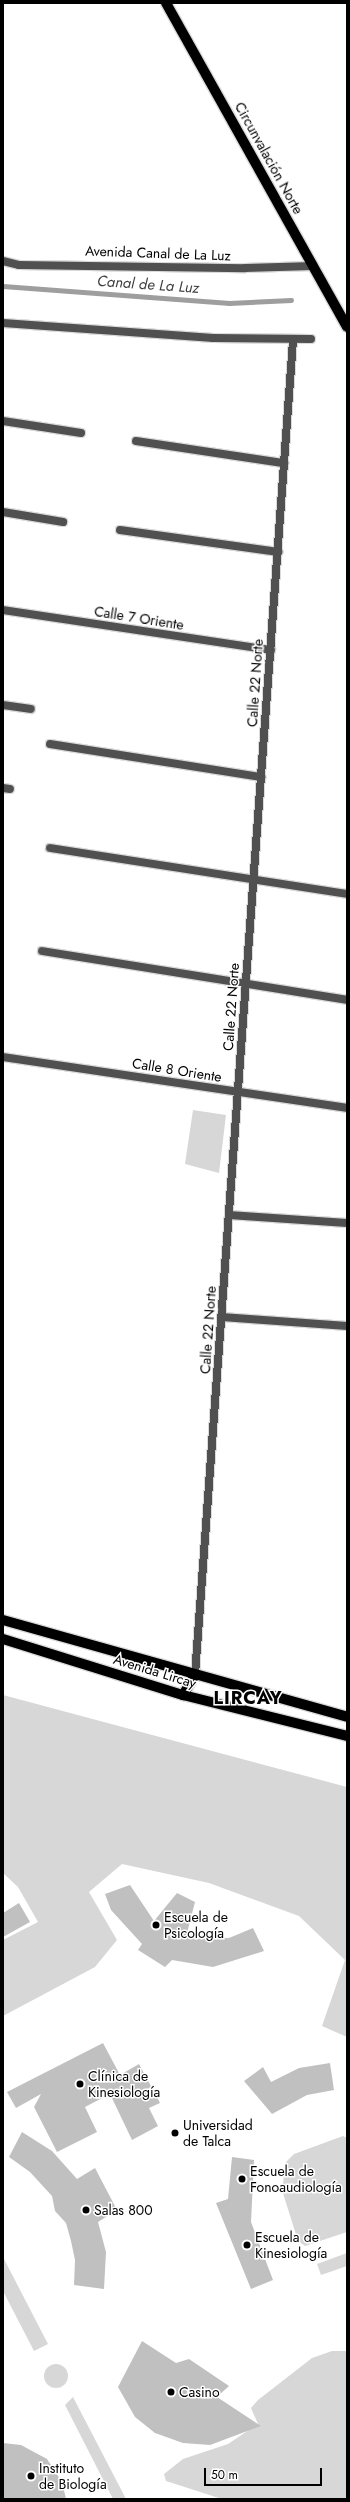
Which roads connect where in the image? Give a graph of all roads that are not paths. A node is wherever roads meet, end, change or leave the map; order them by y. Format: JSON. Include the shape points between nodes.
{"nodes":[{"id":1,"x":166,"y":3,"type":"edge"},
{"id":2,"x":3,"y":261,"type":"edge"},
{"id":3,"x":313,"y":266,"type":"junction"},
{"id":4,"x":3,"y":323,"type":"edge"},
{"id":5,"x":347,"y":327,"type":"edge"},
{"id":6,"x":310,"y":339,"type":"dead end"},
{"id":7,"x":294,"y":340,"type":"junction"},
{"id":8,"x":3,"y":421,"type":"edge"},
{"id":9,"x":81,"y":433,"type":"dead end"},
{"id":10,"x":136,"y":441,"type":"dead end"},
{"id":11,"x":284,"y":463,"type":"junction"},
{"id":12,"x":3,"y":512,"type":"edge"},
{"id":13,"x":63,"y":522,"type":"dead end"},
{"id":14,"x":120,"y":530,"type":"dead end"},
{"id":15,"x":278,"y":552,"type":"junction"},
{"id":16,"x":3,"y":610,"type":"edge"},
{"id":17,"x":271,"y":650,"type":"junction"},
{"id":18,"x":3,"y":704,"type":"edge"},
{"id":19,"x":31,"y":709,"type":"dead end"},
{"id":20,"x":50,"y":744,"type":"dead end"},
{"id":21,"x":261,"y":777,"type":"junction"},
{"id":22,"x":50,"y":848,"type":"dead end"},
{"id":23,"x":254,"y":880,"type":"junction"},
{"id":24,"x":347,"y":894,"type":"edge"},
{"id":25,"x":42,"y":951,"type":"dead end"},
{"id":26,"x":246,"y":984,"type":"junction"},
{"id":27,"x":347,"y":1000,"type":"edge"},
{"id":28,"x":3,"y":1057,"type":"edge"},
{"id":29,"x":238,"y":1092,"type":"junction"},
{"id":30,"x":347,"y":1108,"type":"edge"},
{"id":31,"x":229,"y":1215,"type":"junction"},
{"id":32,"x":347,"y":1224,"type":"edge"},
{"id":33,"x":222,"y":1317,"type":"junction"},
{"id":34,"x":347,"y":1326,"type":"edge"},
{"id":35,"x":3,"y":1620,"type":"edge"},
{"id":36,"x":3,"y":1639,"type":"edge"},
{"id":37,"x":195,"y":1675,"type":"junction"},
{"id":38,"x":183,"y":1695,"type":"junction"},
{"id":39,"x":347,"y":1717,"type":"edge"},
{"id":40,"x":347,"y":1736,"type":"edge"}],
"edges":[{"from":1,"to":3,"type":"main road","name":"Circunvalación Norte"},
{"from":2,"to":3,"type":"street","name":"Avenida Canal de La Luz","via":[[19,265],[245,268]]},
{"from":3,"to":5,"type":"main road","name":"Circunvalación Norte"},
{"from":4,"to":7,"type":"street"},
{"from":6,"to":7,"type":"street"},
{"from":7,"to":11,"type":"street","name":"Calle 22 Norte"},
{"from":8,"to":9,"type":"street"},
{"from":10,"to":11,"type":"street"},
{"from":11,"to":15,"type":"street","name":"Calle 22 Norte"},
{"from":12,"to":13,"type":"street"},
{"from":14,"to":15,"type":"street"},
{"from":15,"to":17,"type":"street","name":"Calle 22 Norte"},
{"from":16,"to":17,"type":"street","name":"Calle 7 Oriente"},
{"from":17,"to":21,"type":"street","name":"Calle 22 Norte"},
{"from":18,"to":19,"type":"street"},
{"from":20,"to":21,"type":"street"},
{"from":21,"to":23,"type":"street","name":"Calle 22 Norte"},
{"from":22,"to":23,"type":"street"},
{"from":23,"to":24,"type":"street"},
{"from":23,"to":26,"type":"street","name":"Calle 22 Norte"},
{"from":25,"to":26,"type":"street"},
{"from":26,"to":27,"type":"street"},
{"from":26,"to":29,"type":"street","name":"Calle 22 Norte"},
{"from":28,"to":29,"type":"street","name":"Calle 8 Oriente"},
{"from":29,"to":30,"type":"street","name":"Calle 8 Oriente"},
{"from":29,"to":31,"type":"street","name":"Calle 22 Norte"},
{"from":31,"to":32,"type":"street"},
{"from":31,"to":33,"type":"street","name":"Calle 22 Norte"},
{"from":33,"to":34,"type":"street"},
{"from":33,"to":37,"type":"street","name":"Calle 22 Norte"},
{"from":35,"to":37,"type":"main road","name":"Avenida Lircay"},
{"from":36,"to":38,"type":"main road","name":"Avenida Lircay"},
{"from":37,"to":38,"type":"main road"},
{"from":37,"to":39,"type":"main road","name":"Avenida Lircay"},
{"from":38,"to":40,"type":"main road","name":"Avenida Lircay"}]}
